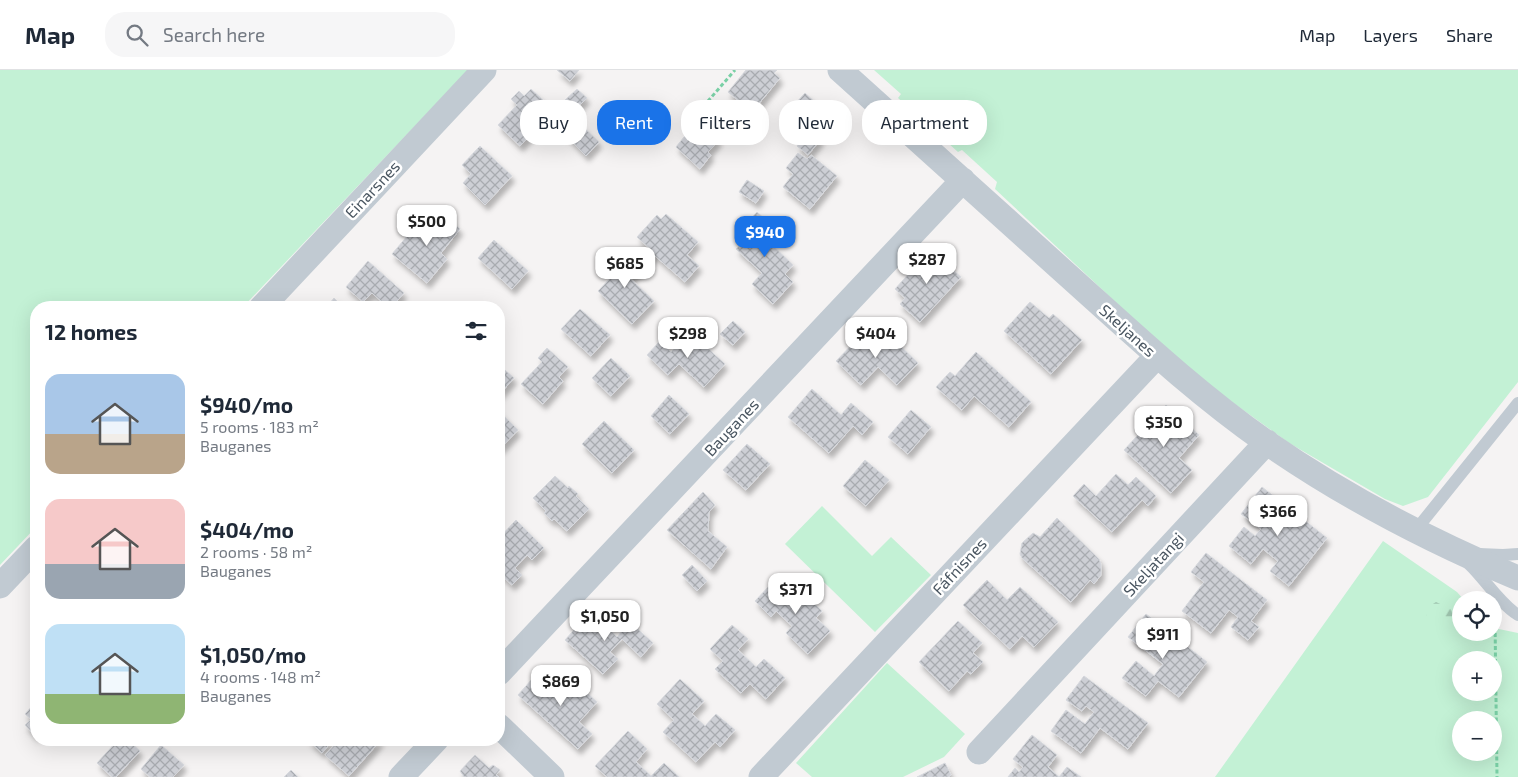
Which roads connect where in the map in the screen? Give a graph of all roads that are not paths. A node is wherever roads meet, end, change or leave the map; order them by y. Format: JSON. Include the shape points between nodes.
{"nodes":[{"id":1,"x":484,"y":70,"type":"edge"},
{"id":2,"x":840,"y":70,"type":"edge"},
{"id":3,"x":963,"y":180,"type":"junction"},
{"id":4,"x":268,"y":301,"type":"edge"},
{"id":5,"x":1157,"y":356,"type":"junction"},
{"id":6,"x":1518,"y":403,"type":"edge"},
{"id":7,"x":1267,"y":442,"type":"junction"},
{"id":8,"x":1415,"y":531,"type":"junction"},
{"id":9,"x":1448,"y":547,"type":"junction"},
{"id":10,"x":30,"y":554,"type":"edge"},
{"id":11,"x":1518,"y":554,"type":"edge"},
{"id":12,"x":1518,"y":578,"type":"edge"},
{"id":13,"x":0,"y":586,"type":"edge"},
{"id":14,"x":1518,"y":615,"type":"edge"},
{"id":15,"x":505,"y":667,"type":"edge"},
{"id":16,"x":505,"y":732,"type":"edge"},
{"id":17,"x":430,"y":746,"type":"edge"},
{"id":18,"x":979,"y":752,"type":"dead end"},
{"id":19,"x":401,"y":777,"type":"edge"},
{"id":20,"x":552,"y":777,"type":"edge"},
{"id":21,"x":761,"y":777,"type":"edge"}],
"edges":[{"from":1,"to":4,"type":"street","name":"Einarsnes"},
{"from":2,"to":3,"type":"street","name":"Skeljanes"},
{"from":3,"to":5,"type":"street","name":"Skeljanes"},
{"from":3,"to":15,"type":"street","name":"Bauganes"},
{"from":5,"to":7,"type":"street","name":"Skeljanes"},
{"from":5,"to":21,"type":"street","name":"Fáfnisnes"},
{"from":6,"to":8,"type":"lane"},
{"from":7,"to":8,"type":"street","name":"Skeljanes","via":[[1314,474]]},
{"from":7,"to":18,"type":"street","name":"Skeljatangi"},
{"from":8,"to":9,"type":"street","name":"Skeljanes"},
{"from":9,"to":11,"type":"lane","name":"Skeljanes","via":[[1485,555]]},
{"from":9,"to":12,"type":"street","name":"Skeljanes"},
{"from":9,"to":14,"type":"lane","name":"Skeljanes","via":[[1479,573]]},
{"from":10,"to":13,"type":"street"},
{"from":16,"to":20,"type":"street"},
{"from":17,"to":19,"type":"street"}]}
